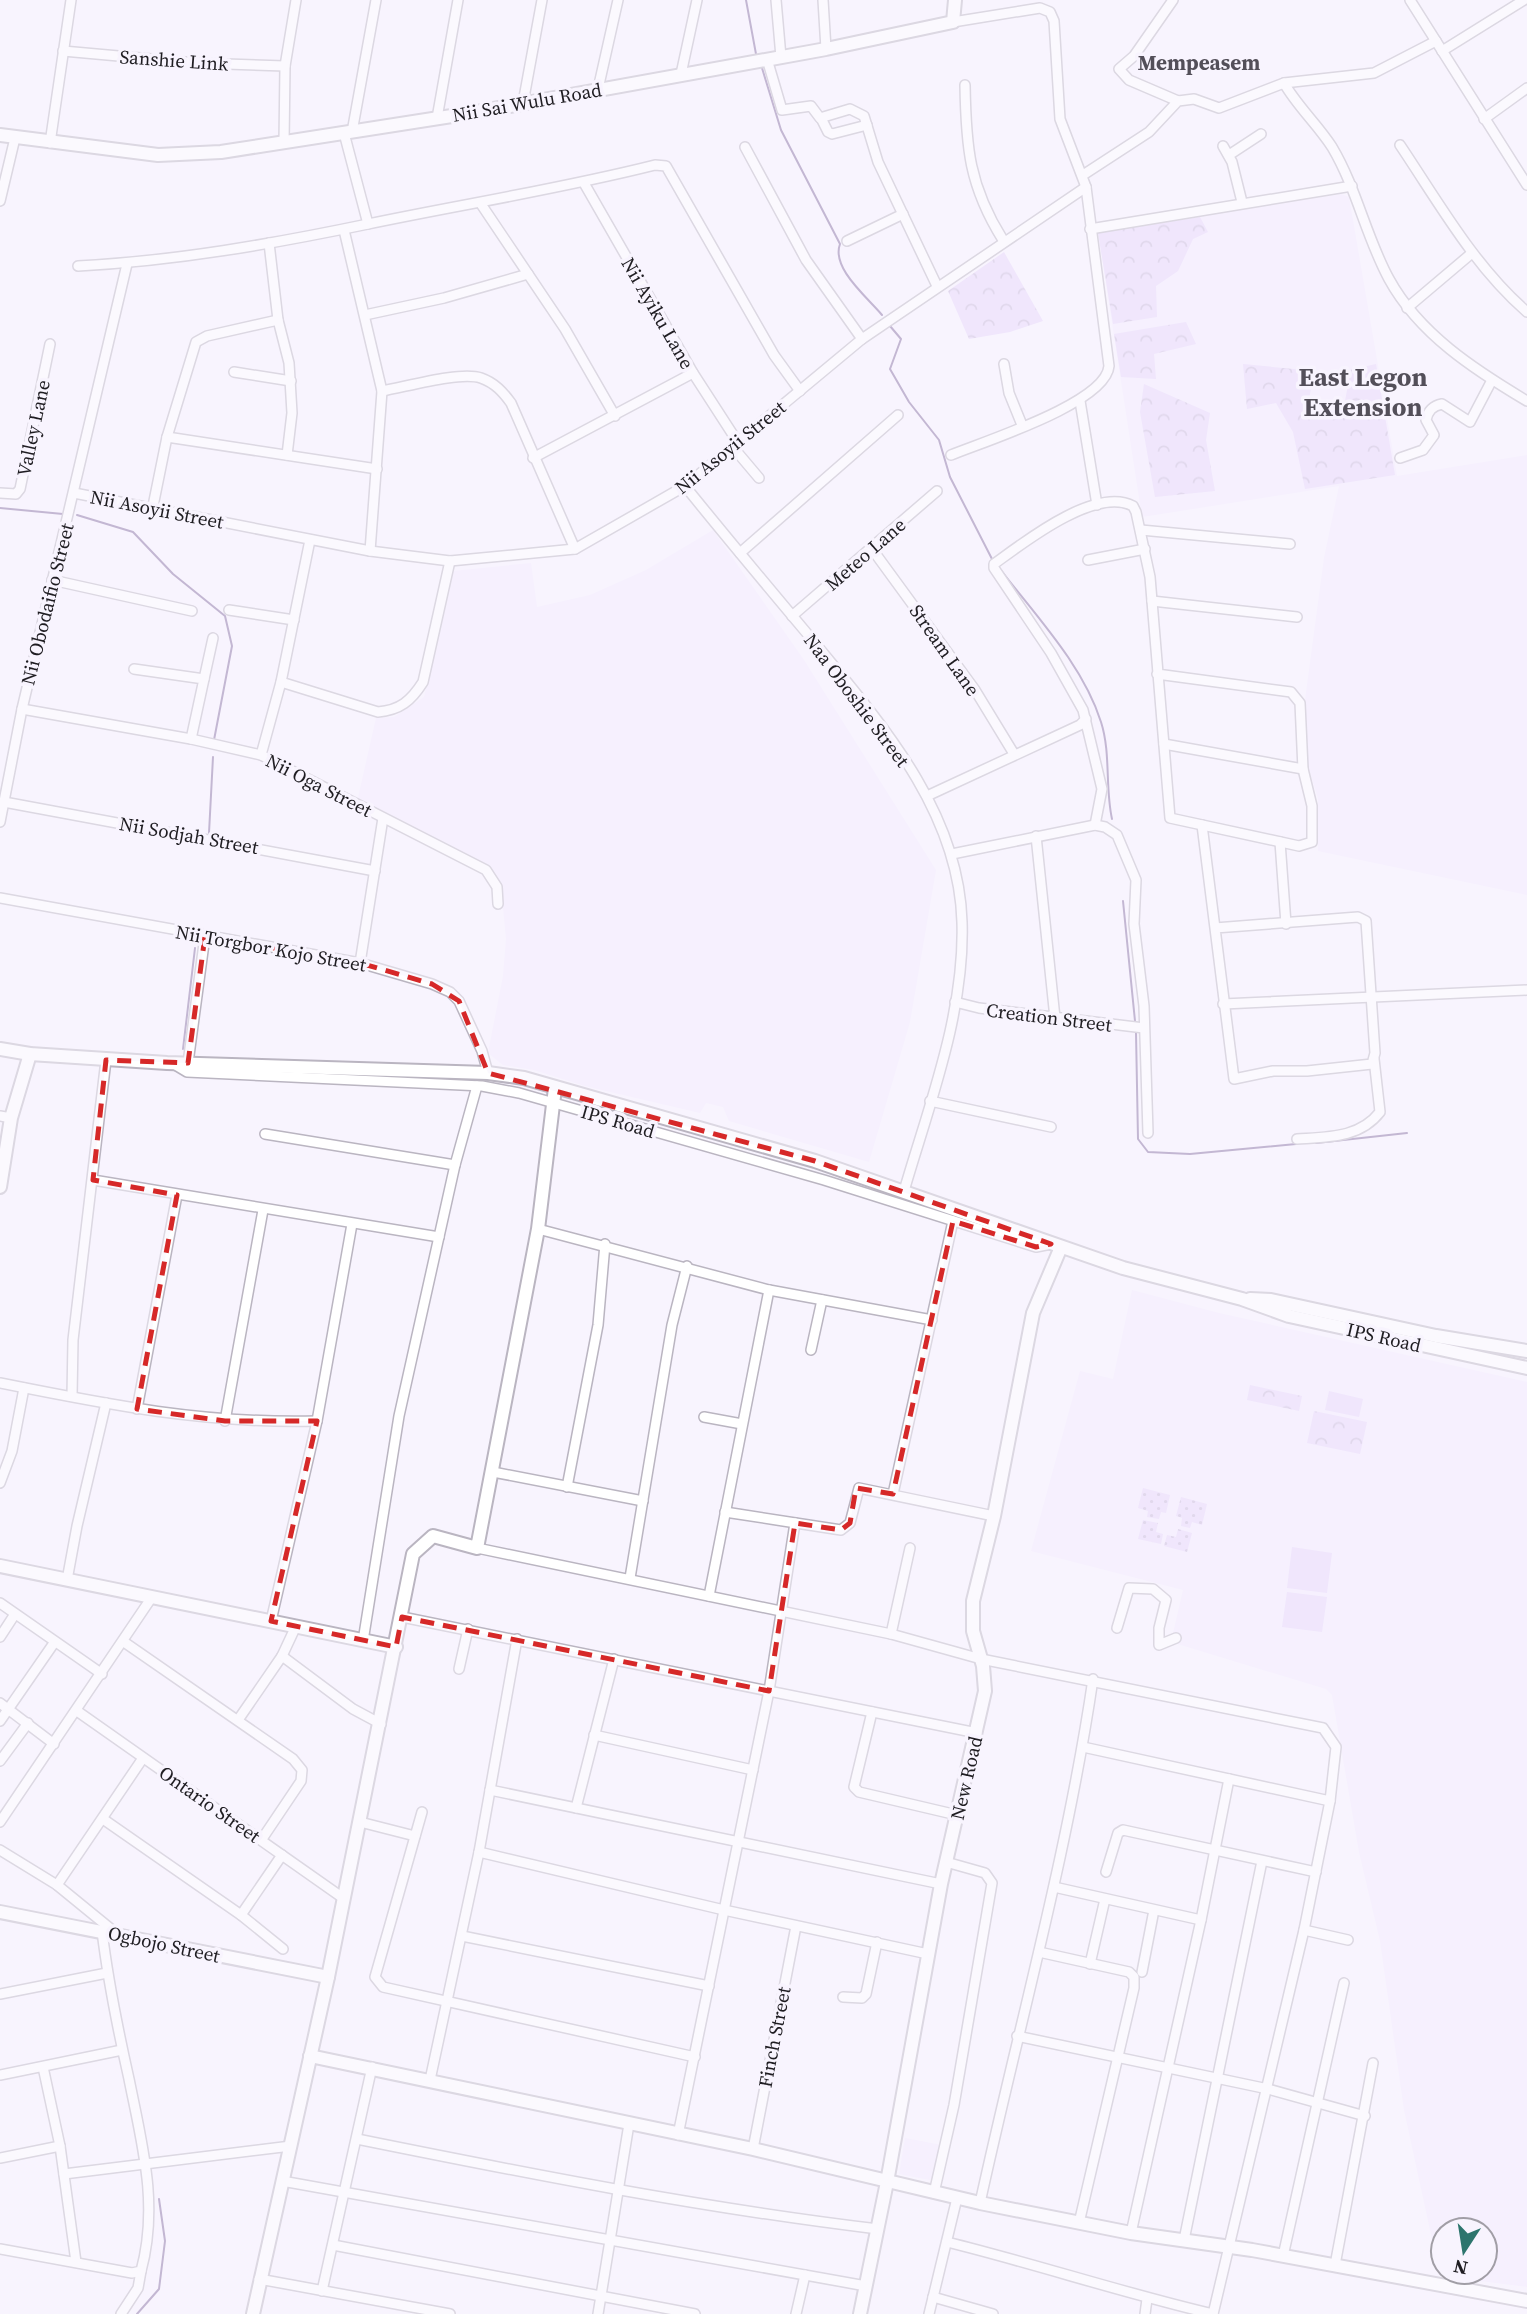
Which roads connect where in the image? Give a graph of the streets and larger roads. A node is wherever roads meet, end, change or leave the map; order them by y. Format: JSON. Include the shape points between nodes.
{"nodes":[{"id":1,"x":71,"y":0,"type":"edge"},
{"id":2,"x":296,"y":0,"type":"edge"},
{"id":3,"x":376,"y":0,"type":"edge"},
{"id":4,"x":458,"y":0,"type":"edge"},
{"id":5,"x":542,"y":0,"type":"edge"},
{"id":6,"x":618,"y":0,"type":"edge"},
{"id":7,"x":697,"y":0,"type":"edge"},
{"id":8,"x":776,"y":0,"type":"edge"},
{"id":9,"x":823,"y":0,"type":"edge"},
{"id":10,"x":955,"y":0,"type":"edge"},
{"id":11,"x":1173,"y":0,"type":"edge"},
{"id":12,"x":1410,"y":0,"type":"edge"},
{"id":13,"x":1524,"y":0,"type":"edge"},
{"id":14,"x":953,"y":22,"type":"junction"},
{"id":15,"x":1436,"y":41,"type":"junction"},
{"id":16,"x":826,"y":49,"type":"junction"},
{"id":17,"x":63,"y":51,"type":"junction"},
{"id":18,"x":1442,"y":51,"type":"junction"},
{"id":19,"x":781,"y":57,"type":"junction"},
{"id":20,"x":767,"y":60,"type":"junction"},
{"id":21,"x":285,"y":66,"type":"junction"},
{"id":22,"x":681,"y":74,"type":"junction"},
{"id":23,"x":1284,"y":83,"type":"junction"},
{"id":24,"x":965,"y":85,"type":"dead end"},
{"id":25,"x":1527,"y":88,"type":"edge"},
{"id":26,"x":598,"y":89,"type":"junction"},
{"id":27,"x":1178,"y":101,"type":"junction"},
{"id":28,"x":523,"y":103,"type":"junction"},
{"id":29,"x":437,"y":118,"type":"junction"},
{"id":30,"x":821,"y":118,"type":"junction"},
{"id":31,"x":1484,"y":119,"type":"junction"},
{"id":32,"x":867,"y":125,"type":"junction"},
{"id":33,"x":348,"y":132,"type":"junction"},
{"id":34,"x":1261,"y":134,"type":"dead end"},
{"id":35,"x":0,"y":135,"type":"edge"},
{"id":36,"x":15,"y":138,"type":"junction"},
{"id":37,"x":50,"y":143,"type":"junction"},
{"id":38,"x":284,"y":143,"type":"junction"},
{"id":39,"x":1400,"y":145,"type":"dead end"},
{"id":40,"x":1223,"y":146,"type":"dead end"},
{"id":41,"x":745,"y":147,"type":"dead end"},
{"id":42,"x":1229,"y":155,"type":"junction"},
{"id":43,"x":1083,"y":175,"type":"junction"},
{"id":44,"x":584,"y":183,"type":"junction"},
{"id":45,"x":1527,"y":185,"type":"edge"},
{"id":46,"x":1352,"y":186,"type":"junction"},
{"id":47,"x":1086,"y":187,"type":"junction"},
{"id":48,"x":0,"y":201,"type":"edge"},
{"id":49,"x":1242,"y":202,"type":"junction"},
{"id":50,"x":481,"y":204,"type":"junction"},
{"id":51,"x":903,"y":214,"type":"junction"},
{"id":52,"x":368,"y":224,"type":"junction"},
{"id":53,"x":1090,"y":229,"type":"junction"},
{"id":54,"x":344,"y":230,"type":"junction"},
{"id":55,"x":1003,"y":240,"type":"junction"},
{"id":56,"x":847,"y":241,"type":"dead end"},
{"id":57,"x":269,"y":243,"type":"junction"},
{"id":58,"x":1472,"y":253,"type":"junction"},
{"id":59,"x":127,"y":264,"type":"junction"},
{"id":60,"x":78,"y":267,"type":"dead end"},
{"id":61,"x":528,"y":274,"type":"junction"},
{"id":62,"x":937,"y":286,"type":"junction"},
{"id":63,"x":1407,"y":308,"type":"junction"},
{"id":64,"x":1527,"y":312,"type":"edge"},
{"id":65,"x":365,"y":315,"type":"junction"},
{"id":66,"x":278,"y":320,"type":"junction"},
{"id":67,"x":862,"y":339,"type":"junction"},
{"id":68,"x":50,"y":344,"type":"dead end"},
{"id":69,"x":1004,"y":364,"type":"dead end"},
{"id":70,"x":234,"y":372,"type":"dead end"},
{"id":71,"x":693,"y":373,"type":"junction"},
{"id":72,"x":1492,"y":380,"type":"junction"},
{"id":73,"x":291,"y":381,"type":"junction"},
{"id":74,"x":382,"y":391,"type":"junction"},
{"id":75,"x":800,"y":391,"type":"junction"},
{"id":76,"x":1080,"y":401,"type":"junction"},
{"id":77,"x":1527,"y":401,"type":"edge"},
{"id":78,"x":898,"y":415,"type":"dead end"},
{"id":79,"x":615,"y":416,"type":"junction"},
{"id":80,"x":1022,"y":425,"type":"junction"},
{"id":81,"x":167,"y":437,"type":"junction"},
{"id":82,"x":735,"y":443,"type":"junction"},
{"id":83,"x":286,"y":455,"type":"junction"},
{"id":84,"x":951,"y":455,"type":"dead end"},
{"id":85,"x":533,"y":458,"type":"junction"},
{"id":86,"x":1401,"y":458,"type":"dead end"},
{"id":87,"x":377,"y":469,"type":"junction"},
{"id":88,"x":758,"y":478,"type":"dead end"},
{"id":89,"x":685,"y":486,"type":"junction"},
{"id":90,"x":937,"y":491,"type":"dead end"},
{"id":91,"x":0,"y":493,"type":"edge"},
{"id":92,"x":74,"y":493,"type":"junction"},
{"id":93,"x":1097,"y":505,"type":"junction"},
{"id":94,"x":153,"y":506,"type":"junction"},
{"id":95,"x":1141,"y":530,"type":"junction"},
{"id":96,"x":310,"y":540,"type":"junction"},
{"id":97,"x":1290,"y":544,"type":"dead end"},
{"id":98,"x":575,"y":549,"type":"junction"},
{"id":99,"x":872,"y":549,"type":"junction"},
{"id":100,"x":1145,"y":549,"type":"junction"},
{"id":101,"x":370,"y":551,"type":"junction"},
{"id":102,"x":740,"y":554,"type":"junction"},
{"id":103,"x":1088,"y":560,"type":"dead end"},
{"id":104,"x":450,"y":561,"type":"junction"},
{"id":105,"x":52,"y":580,"type":"junction"},
{"id":106,"x":1152,"y":601,"type":"junction"},
{"id":107,"x":229,"y":610,"type":"dead end"},
{"id":108,"x":192,"y":611,"type":"dead end"},
{"id":109,"x":792,"y":615,"type":"junction"},
{"id":110,"x":1297,"y":617,"type":"dead end"},
{"id":111,"x":294,"y":620,"type":"junction"},
{"id":112,"x":213,"y":638,"type":"dead end"},
{"id":113,"x":134,"y":669,"type":"dead end"},
{"id":114,"x":1157,"y":674,"type":"junction"},
{"id":115,"x":204,"y":679,"type":"junction"},
{"id":116,"x":281,"y":682,"type":"junction"},
{"id":117,"x":22,"y":709,"type":"junction"},
{"id":118,"x":1086,"y":719,"type":"junction"},
{"id":119,"x":191,"y":739,"type":"junction"},
{"id":120,"x":1164,"y":744,"type":"junction"},
{"id":121,"x":1014,"y":754,"type":"junction"},
{"id":122,"x":261,"y":755,"type":"junction"},
{"id":123,"x":1303,"y":769,"type":"junction"},
{"id":124,"x":927,"y":796,"type":"junction"},
{"id":125,"x":4,"y":802,"type":"junction"},
{"id":126,"x":383,"y":818,"type":"junction"},
{"id":127,"x":0,"y":822,"type":"edge"},
{"id":128,"x":1095,"y":825,"type":"junction"},
{"id":129,"x":1202,"y":825,"type":"junction"},
{"id":130,"x":1036,"y":836,"type":"junction"},
{"id":131,"x":1280,"y":842,"type":"junction"},
{"id":132,"x":951,"y":854,"type":"junction"},
{"id":133,"x":375,"y":871,"type":"junction"},
{"id":134,"x":0,"y":898,"type":"edge"},
{"id":135,"x":498,"y":904,"type":"dead end"},
{"id":136,"x":1286,"y":924,"type":"junction"},
{"id":137,"x":1215,"y":928,"type":"junction"},
{"id":138,"x":205,"y":936,"type":"junction"},
{"id":139,"x":360,"y":963,"type":"junction"},
{"id":140,"x":1527,"y":990,"type":"edge"},
{"id":141,"x":1369,"y":998,"type":"junction"},
{"id":142,"x":955,"y":1002,"type":"junction"},
{"id":143,"x":1223,"y":1004,"type":"junction"},
{"id":144,"x":1055,"y":1018,"type":"junction"},
{"id":145,"x":1144,"y":1028,"type":"junction"},
{"id":146,"x":0,"y":1049,"type":"edge"},
{"id":147,"x":30,"y":1054,"type":"junction"},
{"id":148,"x":1374,"y":1059,"type":"junction"},
{"id":149,"x":106,"y":1060,"type":"junction"},
{"id":150,"x":172,"y":1063,"type":"junction"},
{"id":151,"x":188,"y":1063,"type":"junction"},
{"id":152,"x":488,"y":1073,"type":"junction"},
{"id":153,"x":477,"y":1086,"type":"junction"},
{"id":154,"x":555,"y":1087,"type":"junction"},
{"id":155,"x":930,"y":1101,"type":"junction"},
{"id":156,"x":553,"y":1103,"type":"junction"},
{"id":157,"x":6,"y":1117,"type":"edge"},
{"id":158,"x":1051,"y":1127,"type":"dead end"},
{"id":159,"x":1147,"y":1133,"type":"dead end"},
{"id":160,"x":265,"y":1134,"type":"dead end"},
{"id":161,"x":1297,"y":1139,"type":"dead end"},
{"id":162,"x":455,"y":1165,"type":"junction"},
{"id":163,"x":93,"y":1180,"type":"junction"},
{"id":164,"x":0,"y":1187,"type":"edge"},
{"id":165,"x":904,"y":1191,"type":"junction"},
{"id":166,"x":177,"y":1195,"type":"junction"},
{"id":167,"x":263,"y":1210,"type":"junction"},
{"id":168,"x":953,"y":1221,"type":"junction"},
{"id":169,"x":352,"y":1224,"type":"junction"},
{"id":170,"x":538,"y":1229,"type":"junction"},
{"id":171,"x":439,"y":1237,"type":"junction"},
{"id":172,"x":605,"y":1244,"type":"junction"},
{"id":173,"x":1056,"y":1246,"type":"junction"},
{"id":174,"x":687,"y":1266,"type":"junction"},
{"id":175,"x":769,"y":1290,"type":"junction"},
{"id":176,"x":1242,"y":1299,"type":"junction"},
{"id":177,"x":822,"y":1300,"type":"junction"},
{"id":178,"x":932,"y":1320,"type":"junction"},
{"id":179,"x":1527,"y":1340,"type":"edge"},
{"id":180,"x":1494,"y":1348,"type":"junction"},
{"id":181,"x":811,"y":1350,"type":"dead end"},
{"id":182,"x":1527,"y":1351,"type":"edge"},
{"id":183,"x":1527,"y":1368,"type":"edge"},
{"id":184,"x":0,"y":1383,"type":"edge"},
{"id":185,"x":24,"y":1388,"type":"junction"},
{"id":186,"x":72,"y":1396,"type":"junction"},
{"id":187,"x":106,"y":1403,"type":"junction"},
{"id":188,"x":137,"y":1409,"type":"junction"},
{"id":189,"x":704,"y":1417,"type":"dead end"},
{"id":190,"x":225,"y":1421,"type":"junction"},
{"id":191,"x":317,"y":1421,"type":"junction"},
{"id":192,"x":742,"y":1424,"type":"junction"},
{"id":193,"x":493,"y":1472,"type":"junction"},
{"id":194,"x":0,"y":1483,"type":"edge"},
{"id":195,"x":567,"y":1487,"type":"junction"},
{"id":196,"x":893,"y":1494,"type":"junction"},
{"id":197,"x":643,"y":1501,"type":"junction"},
{"id":198,"x":724,"y":1512,"type":"junction"},
{"id":199,"x":994,"y":1516,"type":"junction"},
{"id":200,"x":795,"y":1523,"type":"junction"},
{"id":201,"x":477,"y":1548,"type":"junction"},
{"id":202,"x":910,"y":1548,"type":"dead end"},
{"id":203,"x":0,"y":1566,"type":"edge"},
{"id":204,"x":630,"y":1578,"type":"junction"},
{"id":205,"x":67,"y":1580,"type":"junction"},
{"id":206,"x":709,"y":1596,"type":"junction"},
{"id":207,"x":152,"y":1597,"type":"junction"},
{"id":208,"x":0,"y":1603,"type":"edge"},
{"id":209,"x":782,"y":1611,"type":"junction"},
{"id":210,"x":15,"y":1614,"type":"junction"},
{"id":211,"x":402,"y":1616,"type":"junction"},
{"id":212,"x":271,"y":1621,"type":"junction"},
{"id":213,"x":296,"y":1626,"type":"junction"},
{"id":214,"x":1117,"y":1628,"type":"dead end"},
{"id":215,"x":468,"y":1629,"type":"junction"},
{"id":216,"x":891,"y":1634,"type":"junction"},
{"id":217,"x":0,"y":1637,"type":"edge"},
{"id":218,"x":1177,"y":1638,"type":"dead end"},
{"id":219,"x":517,"y":1639,"type":"junction"},
{"id":220,"x":363,"y":1641,"type":"junction"},
{"id":221,"x":124,"y":1642,"type":"junction"},
{"id":222,"x":54,"y":1643,"type":"junction"},
{"id":223,"x":396,"y":1647,"type":"junction"},
{"id":224,"x":282,"y":1656,"type":"junction"},
{"id":225,"x":614,"y":1659,"type":"junction"},
{"id":226,"x":981,"y":1659,"type":"junction"},
{"id":227,"x":459,"y":1669,"type":"dead end"},
{"id":228,"x":102,"y":1674,"type":"junction"},
{"id":229,"x":1093,"y":1679,"type":"junction"},
{"id":230,"x":769,"y":1690,"type":"junction"},
{"id":231,"x":0,"y":1703,"type":"edge"},
{"id":232,"x":9,"y":1709,"type":"junction"},
{"id":233,"x":77,"y":1711,"type":"junction"},
{"id":234,"x":872,"y":1712,"type":"junction"},
{"id":235,"x":238,"y":1720,"type":"junction"},
{"id":236,"x":0,"y":1721,"type":"edge"},
{"id":237,"x":28,"y":1723,"type":"junction"},
{"id":238,"x":381,"y":1724,"type":"junction"},
{"id":239,"x":977,"y":1733,"type":"junction"},
{"id":240,"x":594,"y":1735,"type":"junction"},
{"id":241,"x":54,"y":1744,"type":"junction"},
{"id":242,"x":1083,"y":1747,"type":"junction"},
{"id":243,"x":143,"y":1758,"type":"junction"},
{"id":244,"x":0,"y":1761,"type":"edge"},
{"id":245,"x":753,"y":1770,"type":"junction"},
{"id":246,"x":1228,"y":1779,"type":"junction"},
{"id":247,"x":490,"y":1790,"type":"junction"},
{"id":248,"x":0,"y":1801,"type":"edge"},
{"id":249,"x":1329,"y":1801,"type":"junction"},
{"id":250,"x":9,"y":1807,"type":"junction"},
{"id":251,"x":576,"y":1808,"type":"junction"},
{"id":252,"x":422,"y":1812,"type":"dead end"},
{"id":253,"x":957,"y":1815,"type":"junction"},
{"id":254,"x":103,"y":1819,"type":"junction"},
{"id":255,"x":0,"y":1822,"type":"edge"},
{"id":256,"x":360,"y":1822,"type":"junction"},
{"id":257,"x":415,"y":1836,"type":"junction"},
{"id":258,"x":262,"y":1839,"type":"junction"},
{"id":259,"x":738,"y":1842,"type":"junction"},
{"id":260,"x":0,"y":1850,"type":"edge"},
{"id":261,"x":1214,"y":1850,"type":"junction"},
{"id":262,"x":480,"y":1852,"type":"junction"},
{"id":263,"x":282,"y":1855,"type":"junction"},
{"id":264,"x":1262,"y":1861,"type":"junction"},
{"id":265,"x":946,"y":1862,"type":"junction"},
{"id":266,"x":1106,"y":1872,"type":"dead end"},
{"id":267,"x":1316,"y":1872,"type":"junction"},
{"id":268,"x":941,"y":1884,"type":"junction"},
{"id":269,"x":58,"y":1885,"type":"junction"},
{"id":270,"x":1054,"y":1887,"type":"junction"},
{"id":271,"x":343,"y":1898,"type":"junction"},
{"id":272,"x":1105,"y":1899,"type":"junction"},
{"id":273,"x":724,"y":1910,"type":"junction"},
{"id":274,"x":1154,"y":1910,"type":"junction"},
{"id":275,"x":0,"y":1912,"type":"edge"},
{"id":276,"x":241,"y":1914,"type":"junction"},
{"id":277,"x":1201,"y":1920,"type":"junction"},
{"id":278,"x":796,"y":1926,"type":"junction"},
{"id":279,"x":1304,"y":1930,"type":"junction"},
{"id":280,"x":102,"y":1931,"type":"junction"},
{"id":281,"x":118,"y":1935,"type":"junction"},
{"id":282,"x":462,"y":1936,"type":"junction"},
{"id":283,"x":1348,"y":1940,"type":"dead end"},
{"id":284,"x":877,"y":1942,"type":"junction"},
{"id":285,"x":283,"y":1949,"type":"dead end"},
{"id":286,"x":1039,"y":1952,"type":"junction"},
{"id":287,"x":928,"y":1954,"type":"junction"},
{"id":288,"x":1090,"y":1964,"type":"junction"},
{"id":289,"x":1142,"y":1972,"type":"dead end"},
{"id":290,"x":107,"y":1973,"type":"junction"},
{"id":291,"x":328,"y":1978,"type":"junction"},
{"id":292,"x":1343,"y":1983,"type":"dead end"},
{"id":293,"x":709,"y":1986,"type":"junction"},
{"id":294,"x":0,"y":1993,"type":"edge"},
{"id":295,"x":843,"y":1997,"type":"dead end"},
{"id":296,"x":447,"y":2001,"type":"junction"},
{"id":297,"x":1017,"y":2036,"type":"junction"},
{"id":298,"x":122,"y":2050,"type":"junction"},
{"id":299,"x":310,"y":2056,"type":"junction"},
{"id":300,"x":695,"y":2057,"type":"junction"},
{"id":301,"x":1116,"y":2058,"type":"junction"},
{"id":302,"x":1373,"y":2063,"type":"dead end"},
{"id":303,"x":43,"y":2067,"type":"junction"},
{"id":304,"x":372,"y":2067,"type":"junction"},
{"id":305,"x":1169,"y":2069,"type":"junction"},
{"id":306,"x":0,"y":2074,"type":"edge"},
{"id":307,"x":1219,"y":2078,"type":"junction"},
{"id":308,"x":430,"y":2080,"type":"junction"},
{"id":309,"x":1268,"y":2089,"type":"junction"},
{"id":310,"x":1317,"y":2104,"type":"junction"},
{"id":311,"x":1365,"y":2116,"type":"junction"},
{"id":312,"x":629,"y":2124,"type":"junction"},
{"id":313,"x":678,"y":2135,"type":"junction"},
{"id":314,"x":357,"y":2139,"type":"junction"},
{"id":315,"x":60,"y":2146,"type":"junction"},
{"id":316,"x":291,"y":2146,"type":"junction"},
{"id":317,"x":753,"y":2149,"type":"junction"},
{"id":318,"x":0,"y":2158,"type":"edge"},
{"id":319,"x":147,"y":2165,"type":"junction"},
{"id":320,"x":64,"y":2174,"type":"junction"},
{"id":321,"x":282,"y":2181,"type":"junction"},
{"id":322,"x":887,"y":2182,"type":"junction"},
{"id":323,"x":617,"y":2191,"type":"junction"},
{"id":324,"x":345,"y":2193,"type":"junction"},
{"id":325,"x":934,"y":2193,"type":"junction"},
{"id":326,"x":957,"y":2198,"type":"junction"},
{"id":327,"x":980,"y":2203,"type":"junction"},
{"id":328,"x":1079,"y":2223,"type":"junction"},
{"id":329,"x":878,"y":2229,"type":"junction"},
{"id":330,"x":1131,"y":2233,"type":"junction"},
{"id":331,"x":1184,"y":2240,"type":"junction"},
{"id":332,"x":608,"y":2241,"type":"junction"},
{"id":333,"x":947,"y":2242,"type":"junction"},
{"id":334,"x":333,"y":2245,"type":"junction"},
{"id":335,"x":1231,"y":2246,"type":"junction"},
{"id":336,"x":0,"y":2249,"type":"edge"},
{"id":337,"x":1283,"y":2256,"type":"junction"},
{"id":338,"x":76,"y":2262,"type":"junction"},
{"id":339,"x":1335,"y":2265,"type":"junction"},
{"id":340,"x":141,"y":2271,"type":"junction"},
{"id":341,"x":805,"y":2275,"type":"junction"},
{"id":342,"x":259,"y":2279,"type":"junction"},
{"id":343,"x":866,"y":2286,"type":"junction"},
{"id":344,"x":323,"y":2291,"type":"junction"},
{"id":345,"x":600,"y":2296,"type":"junction"},
{"id":346,"x":933,"y":2297,"type":"junction"},
{"id":347,"x":1147,"y":2299,"type":"junction"},
{"id":348,"x":1527,"y":2301,"type":"edge"},
{"id":349,"x":987,"y":2313,"type":"edge"},
{"id":350,"x":121,"y":2314,"type":"edge"},
{"id":351,"x":253,"y":2314,"type":"edge"},
{"id":352,"x":450,"y":2314,"type":"edge"},
{"id":353,"x":598,"y":2314,"type":"edge"},
{"id":354,"x":695,"y":2314,"type":"edge"},
{"id":355,"x":796,"y":2314,"type":"edge"},
{"id":356,"x":860,"y":2314,"type":"edge"},
{"id":357,"x":929,"y":2314,"type":"edge"},
{"id":358,"x":1144,"y":2314,"type":"edge"},
{"id":359,"x":1213,"y":2314,"type":"edge"}],
"edges":[{"from":1,"to":17,"type":"street"},
{"from":2,"to":21,"type":"street"},
{"from":3,"to":33,"type":"street"},
{"from":4,"to":29,"type":"street"},
{"from":5,"to":28,"type":"street"},
{"from":6,"to":26,"type":"street"},
{"from":7,"to":22,"type":"street"},
{"from":8,"to":19,"type":"street"},
{"from":9,"to":16,"type":"street"},
{"from":10,"to":14,"type":"street"},
{"from":11,"to":27,"type":"street","via":[[1134,57],[1119,69],[1129,80]]},
{"from":12,"to":15,"type":"street"},
{"from":13,"to":18,"type":"street"},
{"from":14,"to":16,"type":"street","name":"Nii Sai Wulu Road"},
{"from":14,"to":43,"type":"street","name":"Nii Sai Wulu Road","via":[[1040,8],[1050,12],[1060,119]]},
{"from":15,"to":18,"type":"street"},
{"from":15,"to":23,"type":"street","via":[[1374,73]]},
{"from":16,"to":19,"type":"street","name":"Nii Sai Wulu Road"},
{"from":17,"to":21,"type":"street","name":"Sanshie Link"},
{"from":17,"to":37,"type":"street"},
{"from":18,"to":31,"type":"street"},
{"from":19,"to":20,"type":"street","name":"Nii Sai Wulu Road"},
{"from":20,"to":22,"type":"street","name":"Nii Sai Wulu Road"},
{"from":20,"to":30,"type":"street","via":[[782,110],[813,106]]},
{"from":21,"to":38,"type":"street"},
{"from":22,"to":26,"type":"street","name":"Nii Sai Wulu Road"},
{"from":23,"to":27,"type":"street","via":[[1219,108],[1194,99]]},
{"from":23,"to":46,"type":"street","via":[[1331,146]]},
{"from":24,"to":55,"type":"street","via":[[971,176]]},
{"from":25,"to":31,"type":"street"},
{"from":26,"to":28,"type":"street","name":"Nii Sai Wulu Road"},
{"from":27,"to":43,"type":"street","via":[[1149,132]]},
{"from":28,"to":29,"type":"street","name":"Nii Sai Wulu Road"},
{"from":29,"to":33,"type":"street","name":"Nii Sai Wulu Road"},
{"from":30,"to":32,"type":"street","via":[[832,134]]},
{"from":30,"to":32,"type":"street","via":[[850,108],[864,116]]},
{"from":31,"to":45,"type":"street"},
{"from":32,"to":51,"type":"street","via":[[878,162]]},
{"from":33,"to":38,"type":"street","name":"Nii Sai Wulu Road"},
{"from":33,"to":52,"type":"street"},
{"from":34,"to":42,"type":"street"},
{"from":35,"to":36,"type":"street","name":"Nii Sai Wulu Road"},
{"from":36,"to":37,"type":"street","name":"Nii Sai Wulu Road"},
{"from":36,"to":48,"type":"street"},
{"from":37,"to":38,"type":"street","name":"Nii Sai Wulu Road","via":[[188,156]]},
{"from":39,"to":58,"type":"street"},
{"from":40,"to":42,"type":"street"},
{"from":41,"to":67,"type":"street","via":[[806,260]]},
{"from":42,"to":49,"type":"street"},
{"from":43,"to":47,"type":"street"},
{"from":44,"to":50,"type":"street"},
{"from":44,"to":71,"type":"street","name":"Nii Ayiku Lane"},
{"from":44,"to":75,"type":"street","via":[[666,166],[774,355]]},
{"from":46,"to":49,"type":"street"},
{"from":46,"to":63,"type":"street","via":[[1388,277]]},
{"from":47,"to":53,"type":"street"},
{"from":47,"to":55,"type":"street","name":"Nii Asoyii Street"},
{"from":49,"to":53,"type":"street"},
{"from":50,"to":52,"type":"street"},
{"from":50,"to":61,"type":"street"},
{"from":51,"to":56,"type":"street"},
{"from":51,"to":62,"type":"street"},
{"from":52,"to":54,"type":"street"},
{"from":53,"to":76,"type":"street","via":[[1109,366],[1104,379]]},
{"from":54,"to":57,"type":"street"},
{"from":54,"to":65,"type":"street"},
{"from":55,"to":62,"type":"street","name":"Nii Asoyii Street"},
{"from":57,"to":59,"type":"street"},
{"from":57,"to":66,"type":"street"},
{"from":58,"to":63,"type":"street"},
{"from":58,"to":64,"type":"street"},
{"from":59,"to":60,"type":"street"},
{"from":59,"to":92,"type":"street","name":"Nii Obodaifio Street"},
{"from":61,"to":65,"type":"street"},
{"from":61,"to":79,"type":"street"},
{"from":62,"to":67,"type":"street","name":"Nii Asoyii Street"},
{"from":63,"to":72,"type":"street","via":[[1445,345]]},
{"from":65,"to":74,"type":"street"},
{"from":66,"to":73,"type":"street"},
{"from":66,"to":81,"type":"street","via":[[196,342]]},
{"from":67,"to":75,"type":"street","name":"Nii Asoyii Street"},
{"from":68,"to":91,"type":"street","name":"Valley Lane","via":[[20,489],[16,494]]},
{"from":69,"to":80,"type":"street"},
{"from":70,"to":73,"type":"street"},
{"from":71,"to":79,"type":"street"},
{"from":71,"to":82,"type":"street","name":"Nii Ayiku Lane"},
{"from":72,"to":77,"type":"street"},
{"from":72,"to":86,"type":"street","via":[[1470,422],[1442,404],[1435,405],[1426,421],[1434,435],[1423,450]]},
{"from":73,"to":83,"type":"street"},
{"from":74,"to":85,"type":"street","via":[[480,378],[499,388],[511,403]]},
{"from":74,"to":87,"type":"street"},
{"from":75,"to":82,"type":"street","name":"Nii Asoyii Street"},
{"from":76,"to":80,"type":"street"},
{"from":76,"to":93,"type":"street"},
{"from":78,"to":102,"type":"street"},
{"from":79,"to":85,"type":"street"},
{"from":80,"to":84,"type":"street"},
{"from":81,"to":83,"type":"street"},
{"from":81,"to":94,"type":"street"},
{"from":82,"to":88,"type":"street","name":"Nii Ayiku Lane"},
{"from":82,"to":89,"type":"street","name":"Nii Asoyii Street"},
{"from":83,"to":87,"type":"street"},
{"from":85,"to":98,"type":"street"},
{"from":87,"to":101,"type":"street"},
{"from":89,"to":98,"type":"street","name":"Nii Asoyii Street"},
{"from":89,"to":102,"type":"street","name":"Naa Oboshie Street"},
{"from":90,"to":99,"type":"street","name":"Meteo Lane"},
{"from":92,"to":94,"type":"street","name":"Nii Asoyii Street"},
{"from":92,"to":105,"type":"street","name":"Nii Obodaifio Street"},
{"from":93,"to":95,"type":"street","via":[[1133,506]]},
{"from":93,"to":118,"type":"street","via":[[1046,527],[997,561]]},
{"from":94,"to":96,"type":"street","name":"Nii Asoyii Street"},
{"from":95,"to":97,"type":"street"},
{"from":95,"to":100,"type":"street"},
{"from":96,"to":101,"type":"street","name":"Nii Asoyii Street"},
{"from":96,"to":111,"type":"street"},
{"from":98,"to":104,"type":"street","name":"Nii Asoyii Street"},
{"from":99,"to":109,"type":"street","name":"Meteo Lane"},
{"from":99,"to":121,"type":"street","name":"Stream Lane","via":[[975,690]]},
{"from":100,"to":103,"type":"street"},
{"from":100,"to":106,"type":"street"},
{"from":101,"to":104,"type":"street","name":"Nii Asoyii Street"},
{"from":102,"to":109,"type":"street","name":"Naa Oboshie Street"},
{"from":104,"to":116,"type":"street","via":[[423,682],[412,699],[394,710],[378,712]]},
{"from":105,"to":108,"type":"street"},
{"from":105,"to":117,"type":"street","name":"Nii Obodaifio Street"},
{"from":106,"to":110,"type":"street"},
{"from":106,"to":114,"type":"street"},
{"from":107,"to":111,"type":"street"},
{"from":109,"to":124,"type":"street","name":"Naa Oboshie Street","via":[[884,730]]},
{"from":111,"to":116,"type":"street"},
{"from":112,"to":115,"type":"street"},
{"from":113,"to":115,"type":"street"},
{"from":114,"to":120,"type":"street"},
{"from":114,"to":123,"type":"street","via":[[1291,692],[1300,703]]},
{"from":115,"to":119,"type":"street"},
{"from":116,"to":122,"type":"street"},
{"from":117,"to":119,"type":"street","name":"Nii Oga Street"},
{"from":117,"to":125,"type":"street","name":"Nii Obodaifio Street"},
{"from":118,"to":121,"type":"street"},
{"from":118,"to":128,"type":"street","via":[[1102,789]]},
{"from":119,"to":122,"type":"street","name":"Nii Oga Street"},
{"from":120,"to":123,"type":"street"},
{"from":120,"to":129,"type":"street","via":[[1170,818]]},
{"from":121,"to":124,"type":"street"},
{"from":122,"to":126,"type":"street","name":"Nii Oga Street"},
{"from":123,"to":131,"type":"street","via":[[1312,806],[1312,842],[1299,846]]},
{"from":124,"to":132,"type":"street","name":"Naa Oboshie Street"},
{"from":125,"to":127,"type":"street","name":"Nii Obodaifio Street"},
{"from":125,"to":133,"type":"street","name":"Nii Sodjah Street"},
{"from":126,"to":133,"type":"street"},
{"from":126,"to":135,"type":"street","name":"Nii Oga Street","via":[[486,870],[497,887]]},
{"from":128,"to":130,"type":"street"},
{"from":128,"to":145,"type":"street","via":[[1117,835],[1136,880],[1134,924]]},
{"from":129,"to":131,"type":"street"},
{"from":129,"to":137,"type":"street"},
{"from":130,"to":132,"type":"street"},
{"from":130,"to":144,"type":"street"},
{"from":131,"to":136,"type":"street"},
{"from":132,"to":142,"type":"street","name":"Naa Oboshie Street","via":[[962,919]]},
{"from":133,"to":139,"type":"street"},
{"from":134,"to":138,"type":"street","name":"Nii Torgbor Kojo Street"},
{"from":136,"to":137,"type":"street"},
{"from":136,"to":141,"type":"street","via":[[1358,917],[1366,921]]},
{"from":137,"to":143,"type":"street"},
{"from":138,"to":139,"type":"street","name":"Nii Torgbor Kojo Street"},
{"from":138,"to":151,"type":"street"},
{"from":139,"to":152,"type":"street","name":"Nii Torgbor Kojo Street","via":[[450,992],[467,1016]]},
{"from":140,"to":141,"type":"street"},
{"from":141,"to":143,"type":"street"},
{"from":141,"to":148,"type":"street"},
{"from":142,"to":144,"type":"street","name":"Creation Street"},
{"from":142,"to":155,"type":"street","name":"Naa Oboshie Street"},
{"from":143,"to":148,"type":"street","via":[[1234,1079],[1273,1071],[1367,1066]]},
{"from":144,"to":145,"type":"street","name":"Creation Street"},
{"from":145,"to":159,"type":"street"},
{"from":146,"to":147,"type":"street","name":"IPS Road"},
{"from":147,"to":149,"type":"street","name":"IPS Road"},
{"from":147,"to":157,"type":"street"},
{"from":148,"to":161,"type":"street","via":[[1380,1112],[1371,1123],[1351,1134]]},
{"from":149,"to":150,"type":"street","name":"IPS Road"},
{"from":149,"to":163,"type":"street"},
{"from":150,"to":151,"type":"street","name":"IPS Road"},
{"from":150,"to":153,"type":"street","name":"IPS Road","via":[[187,1072]]},
{"from":151,"to":152,"type":"street","name":"IPS Road"},
{"from":152,"to":154,"type":"street","name":"IPS Road"},
{"from":153,"to":156,"type":"street","name":"IPS Road"},
{"from":153,"to":162,"type":"street"},
{"from":154,"to":156,"type":"street"},
{"from":154,"to":165,"type":"street","name":"IPS Road"},
{"from":155,"to":158,"type":"street"},
{"from":155,"to":165,"type":"street","name":"Naa Oboshie Street"},
{"from":156,"to":168,"type":"street","name":"IPS Road"},
{"from":156,"to":170,"type":"street"},
{"from":157,"to":164,"type":"street"},
{"from":160,"to":162,"type":"street"},
{"from":162,"to":171,"type":"street"},
{"from":163,"to":166,"type":"street"},
{"from":163,"to":186,"type":"street"},
{"from":165,"to":173,"type":"street","name":"IPS Road"},
{"from":166,"to":167,"type":"street"},
{"from":166,"to":188,"type":"street"},
{"from":167,"to":169,"type":"street"},
{"from":167,"to":190,"type":"street"},
{"from":168,"to":173,"type":"street","name":"IPS Road","via":[[1036,1247]]},
{"from":168,"to":178,"type":"street"},
{"from":169,"to":171,"type":"street"},
{"from":169,"to":191,"type":"street"},
{"from":170,"to":172,"type":"street"},
{"from":170,"to":193,"type":"street"},
{"from":171,"to":220,"type":"street","via":[[394,1442]]},
{"from":172,"to":174,"type":"street"},
{"from":172,"to":195,"type":"street","via":[[598,1325]]},
{"from":173,"to":176,"type":"street","name":"IPS Road","via":[[1145,1275]]},
{"from":173,"to":199,"type":"street","name":"New Road","via":[[1033,1313]]},
{"from":174,"to":175,"type":"street"},
{"from":174,"to":197,"type":"street","via":[[672,1325]]},
{"from":175,"to":177,"type":"street"},
{"from":175,"to":192,"type":"street"},
{"from":176,"to":180,"type":"street","name":"IPS Road","via":[[1293,1304]]},
{"from":176,"to":183,"type":"street","name":"IPS Road","via":[[1289,1316]]},
{"from":177,"to":178,"type":"street"},
{"from":177,"to":181,"type":"street"},
{"from":178,"to":196,"type":"street"},
{"from":179,"to":180,"type":"street"},
{"from":180,"to":182,"type":"street","name":"IPS Road"},
{"from":184,"to":185,"type":"street"},
{"from":185,"to":186,"type":"street"},
{"from":185,"to":194,"type":"street","via":[[12,1451]]},
{"from":186,"to":187,"type":"street"},
{"from":187,"to":188,"type":"street"},
{"from":187,"to":205,"type":"street"},
{"from":188,"to":190,"type":"street"},
{"from":189,"to":192,"type":"street"},
{"from":190,"to":191,"type":"street"},
{"from":191,"to":212,"type":"street"},
{"from":192,"to":198,"type":"street"},
{"from":193,"to":195,"type":"street"},
{"from":193,"to":201,"type":"street"},
{"from":195,"to":197,"type":"street"},
{"from":196,"to":199,"type":"street"},
{"from":196,"to":200,"type":"street","via":[[859,1488],[850,1523],[841,1530]]},
{"from":197,"to":204,"type":"street"},
{"from":198,"to":200,"type":"street"},
{"from":198,"to":206,"type":"street"},
{"from":199,"to":226,"type":"street","name":"New Road","via":[[973,1601],[972,1631]]},
{"from":200,"to":209,"type":"street"},
{"from":201,"to":204,"type":"street"},
{"from":201,"to":211,"type":"street","via":[[433,1535],[424,1541],[411,1562]]},
{"from":202,"to":216,"type":"street"},
{"from":203,"to":205,"type":"street"},
{"from":204,"to":206,"type":"street"},
{"from":205,"to":207,"type":"street"},
{"from":206,"to":209,"type":"street"},
{"from":207,"to":212,"type":"street"},
{"from":207,"to":221,"type":"street"},
{"from":208,"to":210,"type":"street"},
{"from":209,"to":216,"type":"street"},
{"from":209,"to":230,"type":"street"},
{"from":210,"to":217,"type":"street"},
{"from":210,"to":222,"type":"street"},
{"from":211,"to":215,"type":"street"},
{"from":211,"to":223,"type":"street"},
{"from":212,"to":213,"type":"street"},
{"from":213,"to":220,"type":"street"},
{"from":213,"to":224,"type":"street"},
{"from":214,"to":218,"type":"street","via":[[1129,1587],[1153,1589],[1167,1600],[1158,1642],[1163,1646]]},
{"from":215,"to":219,"type":"street"},
{"from":215,"to":227,"type":"street"},
{"from":216,"to":226,"type":"street"},
{"from":219,"to":225,"type":"street"},
{"from":219,"to":247,"type":"street"},
{"from":220,"to":223,"type":"street"},
{"from":221,"to":228,"type":"street"},
{"from":221,"to":235,"type":"street"},
{"from":222,"to":228,"type":"street"},
{"from":222,"to":232,"type":"street"},
{"from":223,"to":238,"type":"street"},
{"from":224,"to":235,"type":"street"},
{"from":224,"to":238,"type":"street"},
{"from":225,"to":230,"type":"street"},
{"from":225,"to":240,"type":"street"},
{"from":226,"to":229,"type":"street"},
{"from":226,"to":239,"type":"street","name":"New Road","via":[[985,1691]]},
{"from":228,"to":233,"type":"street"},
{"from":229,"to":242,"type":"street"},
{"from":229,"to":249,"type":"street","via":[[1323,1728],[1336,1747]]},
{"from":230,"to":234,"type":"street"},
{"from":230,"to":245,"type":"street"},
{"from":231,"to":232,"type":"street"},
{"from":232,"to":236,"type":"street"},
{"from":232,"to":237,"type":"street"},
{"from":233,"to":241,"type":"street"},
{"from":233,"to":243,"type":"street","name":"Ontario Street"},
{"from":234,"to":239,"type":"street"},
{"from":234,"to":253,"type":"street","via":[[854,1787],[859,1792]]},
{"from":235,"to":258,"type":"street","via":[[302,1770],[301,1781]]},
{"from":237,"to":241,"type":"street"},
{"from":237,"to":244,"type":"street"},
{"from":238,"to":256,"type":"street"},
{"from":239,"to":253,"type":"street","name":"New Road"},
{"from":240,"to":245,"type":"street"},
{"from":240,"to":251,"type":"street"},
{"from":241,"to":250,"type":"street"},
{"from":242,"to":246,"type":"street"},
{"from":242,"to":270,"type":"street"},
{"from":243,"to":254,"type":"street"},
{"from":243,"to":258,"type":"street","name":"Ontario Street"},
{"from":245,"to":259,"type":"street"},
{"from":246,"to":249,"type":"street"},
{"from":246,"to":261,"type":"street"},
{"from":247,"to":251,"type":"street"},
{"from":247,"to":262,"type":"street"},
{"from":248,"to":250,"type":"street"},
{"from":249,"to":267,"type":"street"},
{"from":250,"to":255,"type":"street"},
{"from":251,"to":259,"type":"street"},
{"from":252,"to":257,"type":"street"},
{"from":253,"to":265,"type":"street","name":"New Road"},
{"from":254,"to":269,"type":"street"},
{"from":254,"to":276,"type":"street"},
{"from":256,"to":257,"type":"street"},
{"from":256,"to":271,"type":"street"},
{"from":257,"to":296,"type":"street","via":[[375,1977],[383,1987]]},
{"from":258,"to":263,"type":"street","name":"Ontario Street"},
{"from":259,"to":268,"type":"street"},
{"from":259,"to":273,"type":"street"},
{"from":260,"to":269,"type":"street"},
{"from":261,"to":264,"type":"street"},
{"from":261,"to":266,"type":"street","via":[[1123,1830],[1118,1833]]},
{"from":261,"to":277,"type":"street"},
{"from":262,"to":273,"type":"street"},
{"from":262,"to":282,"type":"street"},
{"from":263,"to":271,"type":"street","name":"Ontario Street"},
{"from":263,"to":276,"type":"street"},
{"from":264,"to":267,"type":"street"},
{"from":264,"to":307,"type":"street"},
{"from":265,"to":268,"type":"street","name":"New Road"},
{"from":265,"to":325,"type":"street","via":[[985,1873],[992,1883]]},
{"from":267,"to":279,"type":"street"},
{"from":268,"to":287,"type":"street","name":"New Road"},
{"from":269,"to":281,"type":"street"},
{"from":270,"to":272,"type":"street"},
{"from":270,"to":286,"type":"street"},
{"from":271,"to":291,"type":"street"},
{"from":272,"to":274,"type":"street"},
{"from":272,"to":288,"type":"street"},
{"from":273,"to":278,"type":"street"},
{"from":273,"to":293,"type":"street"},
{"from":274,"to":277,"type":"street"},
{"from":274,"to":289,"type":"street"},
{"from":275,"to":280,"type":"street","name":"Ogbojo Street"},
{"from":276,"to":285,"type":"street"},
{"from":277,"to":305,"type":"street"},
{"from":278,"to":284,"type":"street"},
{"from":278,"to":317,"type":"street","name":"Finch Street"},
{"from":279,"to":283,"type":"street"},
{"from":279,"to":309,"type":"street"},
{"from":280,"to":281,"type":"street","name":"Ogbojo Street"},
{"from":280,"to":290,"type":"street"},
{"from":281,"to":291,"type":"street","name":"Ogbojo Street"},
{"from":282,"to":293,"type":"street"},
{"from":282,"to":296,"type":"street"},
{"from":284,"to":287,"type":"street"},
{"from":284,"to":295,"type":"street","via":[[866,1994]]},
{"from":286,"to":288,"type":"street"},
{"from":286,"to":297,"type":"street"},
{"from":287,"to":322,"type":"street","name":"New Road"},
{"from":288,"to":301,"type":"street","via":[[1134,1977]]},
{"from":290,"to":294,"type":"street"},
{"from":290,"to":298,"type":"street"},
{"from":291,"to":299,"type":"street"},
{"from":292,"to":310,"type":"street"},
{"from":293,"to":300,"type":"street"},
{"from":296,"to":300,"type":"street"},
{"from":296,"to":308,"type":"street"},
{"from":297,"to":301,"type":"street"},
{"from":297,"to":327,"type":"street"},
{"from":298,"to":303,"type":"street"},
{"from":298,"to":319,"type":"street"},
{"from":299,"to":304,"type":"street"},
{"from":299,"to":316,"type":"street"},
{"from":300,"to":313,"type":"street"},
{"from":301,"to":305,"type":"street"},
{"from":301,"to":328,"type":"street"},
{"from":302,"to":311,"type":"street"},
{"from":303,"to":306,"type":"street"},
{"from":303,"to":315,"type":"street"},
{"from":304,"to":308,"type":"street"},
{"from":304,"to":314,"type":"street"},
{"from":305,"to":307,"type":"street"},
{"from":305,"to":330,"type":"street"},
{"from":307,"to":309,"type":"street"},
{"from":307,"to":331,"type":"street"},
{"from":308,"to":312,"type":"street"},
{"from":309,"to":310,"type":"street"},
{"from":309,"to":335,"type":"street"},
{"from":310,"to":311,"type":"street"},
{"from":310,"to":337,"type":"street"},
{"from":311,"to":339,"type":"street"},
{"from":312,"to":313,"type":"street"},
{"from":312,"to":323,"type":"street"},
{"from":313,"to":317,"type":"street"},
{"from":314,"to":323,"type":"street"},
{"from":314,"to":324,"type":"street"},
{"from":315,"to":318,"type":"street"},
{"from":315,"to":320,"type":"street"},
{"from":316,"to":319,"type":"street"},
{"from":316,"to":321,"type":"street"},
{"from":317,"to":322,"type":"street"},
{"from":319,"to":320,"type":"street"},
{"from":319,"to":340,"type":"street","via":[[150,2220]]},
{"from":320,"to":338,"type":"street"},
{"from":321,"to":324,"type":"street"},
{"from":321,"to":342,"type":"street"},
{"from":322,"to":325,"type":"street"},
{"from":322,"to":329,"type":"street","name":"New Road"},
{"from":323,"to":329,"type":"street"},
{"from":323,"to":332,"type":"street"},
{"from":324,"to":332,"type":"street"},
{"from":324,"to":334,"type":"street"},
{"from":325,"to":326,"type":"street"},
{"from":326,"to":327,"type":"street"},
{"from":326,"to":333,"type":"street"},
{"from":327,"to":328,"type":"street"},
{"from":328,"to":330,"type":"street"},
{"from":329,"to":343,"type":"street","name":"New Road"},
{"from":330,"to":331,"type":"street"},
{"from":331,"to":335,"type":"street"},
{"from":332,"to":341,"type":"street"},
{"from":332,"to":345,"type":"street"},
{"from":333,"to":346,"type":"street"},
{"from":333,"to":347,"type":"street"},
{"from":334,"to":344,"type":"street"},
{"from":334,"to":345,"type":"street"},
{"from":335,"to":337,"type":"street"},
{"from":335,"to":359,"type":"street"},
{"from":336,"to":338,"type":"street"},
{"from":337,"to":339,"type":"street"},
{"from":338,"to":340,"type":"street"},
{"from":339,"to":348,"type":"street"},
{"from":340,"to":350,"type":"street","via":[[138,2288]]},
{"from":341,"to":343,"type":"street"},
{"from":341,"to":355,"type":"street"},
{"from":342,"to":344,"type":"street"},
{"from":342,"to":351,"type":"street"},
{"from":343,"to":356,"type":"street","name":"New Road"},
{"from":344,"to":352,"type":"street"},
{"from":345,"to":353,"type":"street"},
{"from":345,"to":354,"type":"street"},
{"from":346,"to":349,"type":"street"},
{"from":346,"to":357,"type":"street"},
{"from":347,"to":358,"type":"street"},
{"from":347,"to":359,"type":"street"}]}
